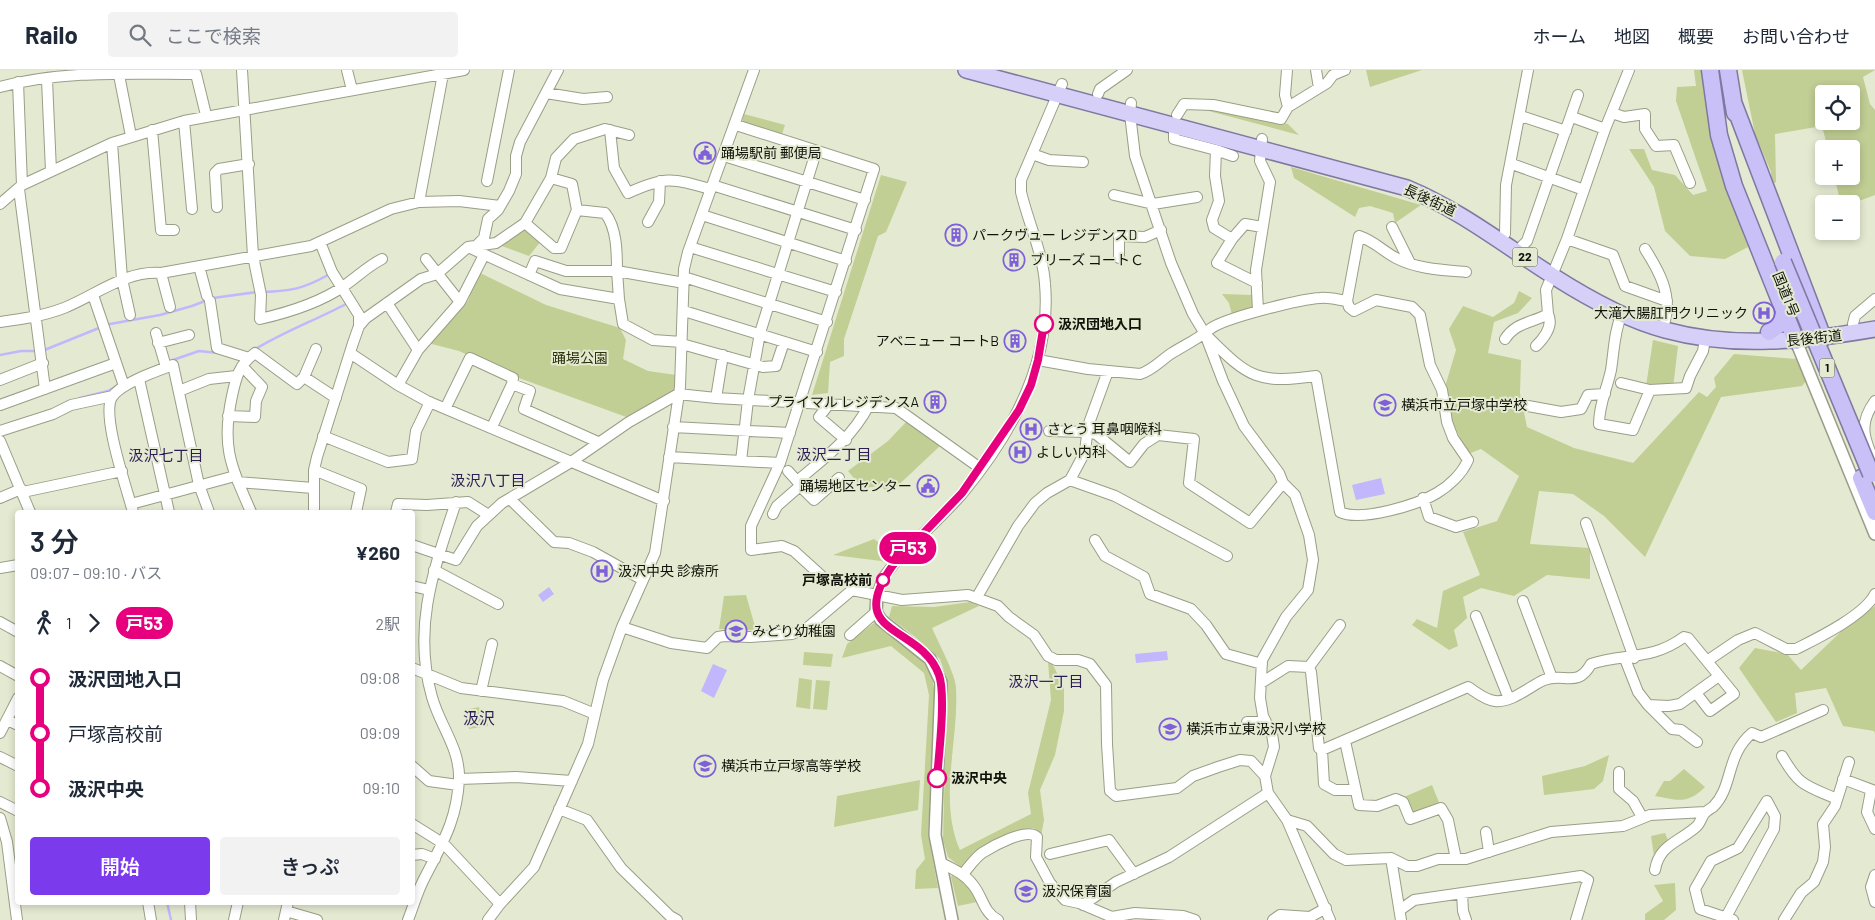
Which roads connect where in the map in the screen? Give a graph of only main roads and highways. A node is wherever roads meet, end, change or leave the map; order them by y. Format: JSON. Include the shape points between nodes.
{"nodes":[{"id":1,"x":966,"y":70,"type":"edge"},
{"id":2,"x":1003,"y":70,"type":"edge"},
{"id":3,"x":1710,"y":70,"type":"edge"},
{"id":4,"x":1718,"y":70,"type":"edge"},
{"id":5,"x":1728,"y":70,"type":"edge"},
{"id":6,"x":1060,"y":89,"type":"junction"},
{"id":7,"x":1733,"y":102,"type":"junction"},
{"id":8,"x":1130,"y":108,"type":"junction"},
{"id":9,"x":1261,"y":144,"type":"junction"},
{"id":10,"x":1779,"y":264,"type":"junction"},
{"id":11,"x":1553,"y":271,"type":"junction"},
{"id":12,"x":1812,"y":307,"type":"junction"},
{"id":13,"x":1784,"y":312,"type":"junction"},
{"id":14,"x":1875,"y":320,"type":"edge"},
{"id":15,"x":1875,"y":329,"type":"edge"},
{"id":16,"x":1769,"y":332,"type":"junction"},
{"id":17,"x":1822,"y":334,"type":"junction"},
{"id":18,"x":1794,"y":336,"type":"junction"},
{"id":19,"x":1871,"y":471,"type":"edge"},
{"id":20,"x":1875,"y":512,"type":"edge"}],
"edges":[{"from":1,"to":6,"type":"main road","name":"長後街道","number":"22"},
{"from":2,"to":6,"type":"main road","name":"長後街道","number":"22"},
{"from":3,"to":13,"type":"highway","via":[[1719,135],[1734,186]]},
{"from":4,"to":10,"type":"highway","name":"国道1号","number":"1","via":[[1737,166]]},
{"from":5,"to":7,"type":"highway","name":"国道1号","number":"1"},
{"from":6,"to":8,"type":"main road","name":"長後街道","number":"22"},
{"from":6,"to":8,"type":"main road","name":"長後街道","number":"22","via":[[1098,94]]},
{"from":7,"to":10,"type":"highway","name":"国道1号","number":"1","via":[[1750,173]]},
{"from":7,"to":12,"type":"highway"},
{"from":8,"to":9,"type":"main road","name":"長後街道","number":"22"},
{"from":9,"to":11,"type":"main road","name":"長後街道","number":"22","via":[[1382,180],[1432,199]]},
{"from":9,"to":11,"type":"main road","name":"長後街道","number":"22","via":[[1387,173],[1425,186],[1466,205]]},
{"from":10,"to":19,"type":"highway","name":"国道1号","number":"1","bridge":true},
{"from":11,"to":16,"type":"main road","name":"長後街道","number":"22","via":[[1666,321],[1710,331]]},
{"from":11,"to":18,"type":"main road","name":"長後街道","number":"22","via":[[1622,314],[1662,330],[1704,339]]},
{"from":12,"to":13,"type":"highway","via":[[1809,311]]},
{"from":12,"to":17,"type":"highway"},
{"from":13,"to":16,"type":"highway","via":[[1781,323]]},
{"from":13,"to":18,"type":"highway"},
{"from":14,"to":17,"type":"main road","name":"長後街道","number":"22","via":[[1854,320]]},
{"from":15,"to":17,"type":"main road","name":"長後街道","number":"22"},
{"from":16,"to":18,"type":"main road","name":"長後街道","number":"22"},
{"from":17,"to":18,"type":"main road","name":"長後街道","number":"22"},
{"from":19,"to":20,"type":"highway","name":"国道1号","number":"1"}]}
